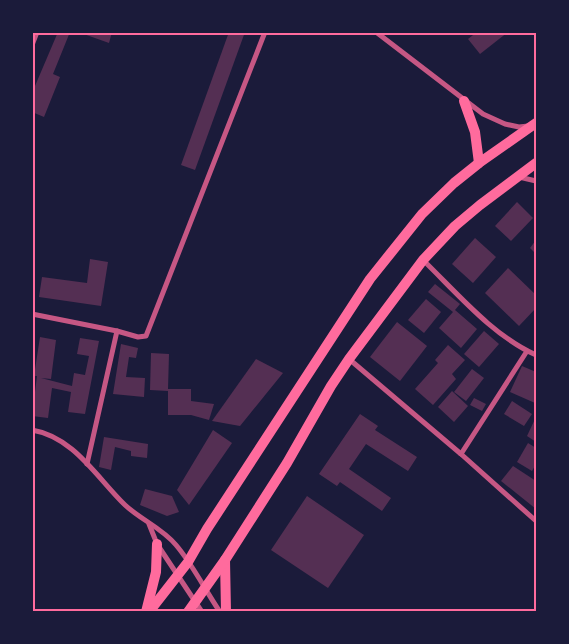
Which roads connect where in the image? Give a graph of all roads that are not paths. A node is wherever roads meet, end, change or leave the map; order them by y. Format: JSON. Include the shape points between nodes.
{"nodes":[{"id":1,"x":37,"y":32,"type":"edge"},
{"id":2,"x":265,"y":32,"type":"edge"},
{"id":3,"x":376,"y":32,"type":"edge"},
{"id":4,"x":32,"y":45,"type":"edge"},
{"id":5,"x":464,"y":101,"type":"junction"},
{"id":6,"x":536,"y":125,"type":"edge"},
{"id":7,"x":479,"y":163,"type":"junction"},
{"id":8,"x":536,"y":163,"type":"edge"},
{"id":9,"x":518,"y":177,"type":"junction"},
{"id":10,"x":536,"y":181,"type":"edge"},
{"id":11,"x":423,"y":260,"type":"junction"},
{"id":12,"x":32,"y":314,"type":"edge"},
{"id":13,"x":117,"y":331,"type":"junction"},
{"id":14,"x":527,"y":351,"type":"junction"},
{"id":15,"x":536,"y":355,"type":"edge"},
{"id":16,"x":349,"y":360,"type":"junction"},
{"id":17,"x":32,"y":430,"type":"edge"},
{"id":18,"x":461,"y":454,"type":"junction"},
{"id":19,"x":87,"y":464,"type":"junction"},
{"id":20,"x":536,"y":521,"type":"edge"},
{"id":21,"x":148,"y":524,"type":"junction"},
{"id":22,"x":157,"y":544,"type":"junction"},
{"id":23,"x":225,"y":560,"type":"junction"},
{"id":24,"x":188,"y":562,"type":"junction"},
{"id":25,"x":178,"y":574,"type":"junction"},
{"id":26,"x":204,"y":587,"type":"junction"},
{"id":27,"x":194,"y":602,"type":"junction"},
{"id":28,"x":148,"y":612,"type":"edge"},
{"id":29,"x":188,"y":612,"type":"edge"},
{"id":30,"x":202,"y":612,"type":"edge"},
{"id":31,"x":220,"y":612,"type":"edge"},
{"id":32,"x":226,"y":612,"type":"edge"}],
"edges":[{"from":1,"to":4,"type":"street"},
{"from":2,"to":13,"type":"street","via":[[148,333],[138,337]]},
{"from":3,"to":5,"type":"street"},
{"from":5,"to":6,"type":"street","via":[[505,124],[519,127]]},
{"from":5,"to":7,"type":"main road","via":[[475,132]]},
{"from":6,"to":7,"type":"main road"},
{"from":7,"to":24,"type":"main road","via":[[422,214],[370,278]]},
{"from":8,"to":9,"type":"main road"},
{"from":9,"to":10,"type":"street"},
{"from":9,"to":11,"type":"main road","via":[[455,226]]},
{"from":11,"to":14,"type":"street","via":[[494,328]]},
{"from":11,"to":16,"type":"main road"},
{"from":12,"to":13,"type":"street"},
{"from":13,"to":19,"type":"street"},
{"from":14,"to":15,"type":"street"},
{"from":14,"to":18,"type":"street"},
{"from":16,"to":18,"type":"street"},
{"from":16,"to":23,"type":"main road"},
{"from":17,"to":19,"type":"street","via":[[62,441]]},
{"from":18,"to":20,"type":"street"},
{"from":19,"to":21,"type":"street"},
{"from":21,"to":22,"type":"street"},
{"from":21,"to":24,"type":"street","via":[[167,535]]},
{"from":22,"to":25,"type":"street"},
{"from":22,"to":28,"type":"main road","via":[[156,572]]},
{"from":23,"to":26,"type":"main road"},
{"from":23,"to":32,"type":"main road"},
{"from":24,"to":25,"type":"main road"},
{"from":24,"to":26,"type":"street"},
{"from":25,"to":27,"type":"street"},
{"from":25,"to":28,"type":"main road"},
{"from":26,"to":27,"type":"main road"},
{"from":26,"to":31,"type":"street"},
{"from":27,"to":29,"type":"main road"},
{"from":27,"to":30,"type":"street"}]}
